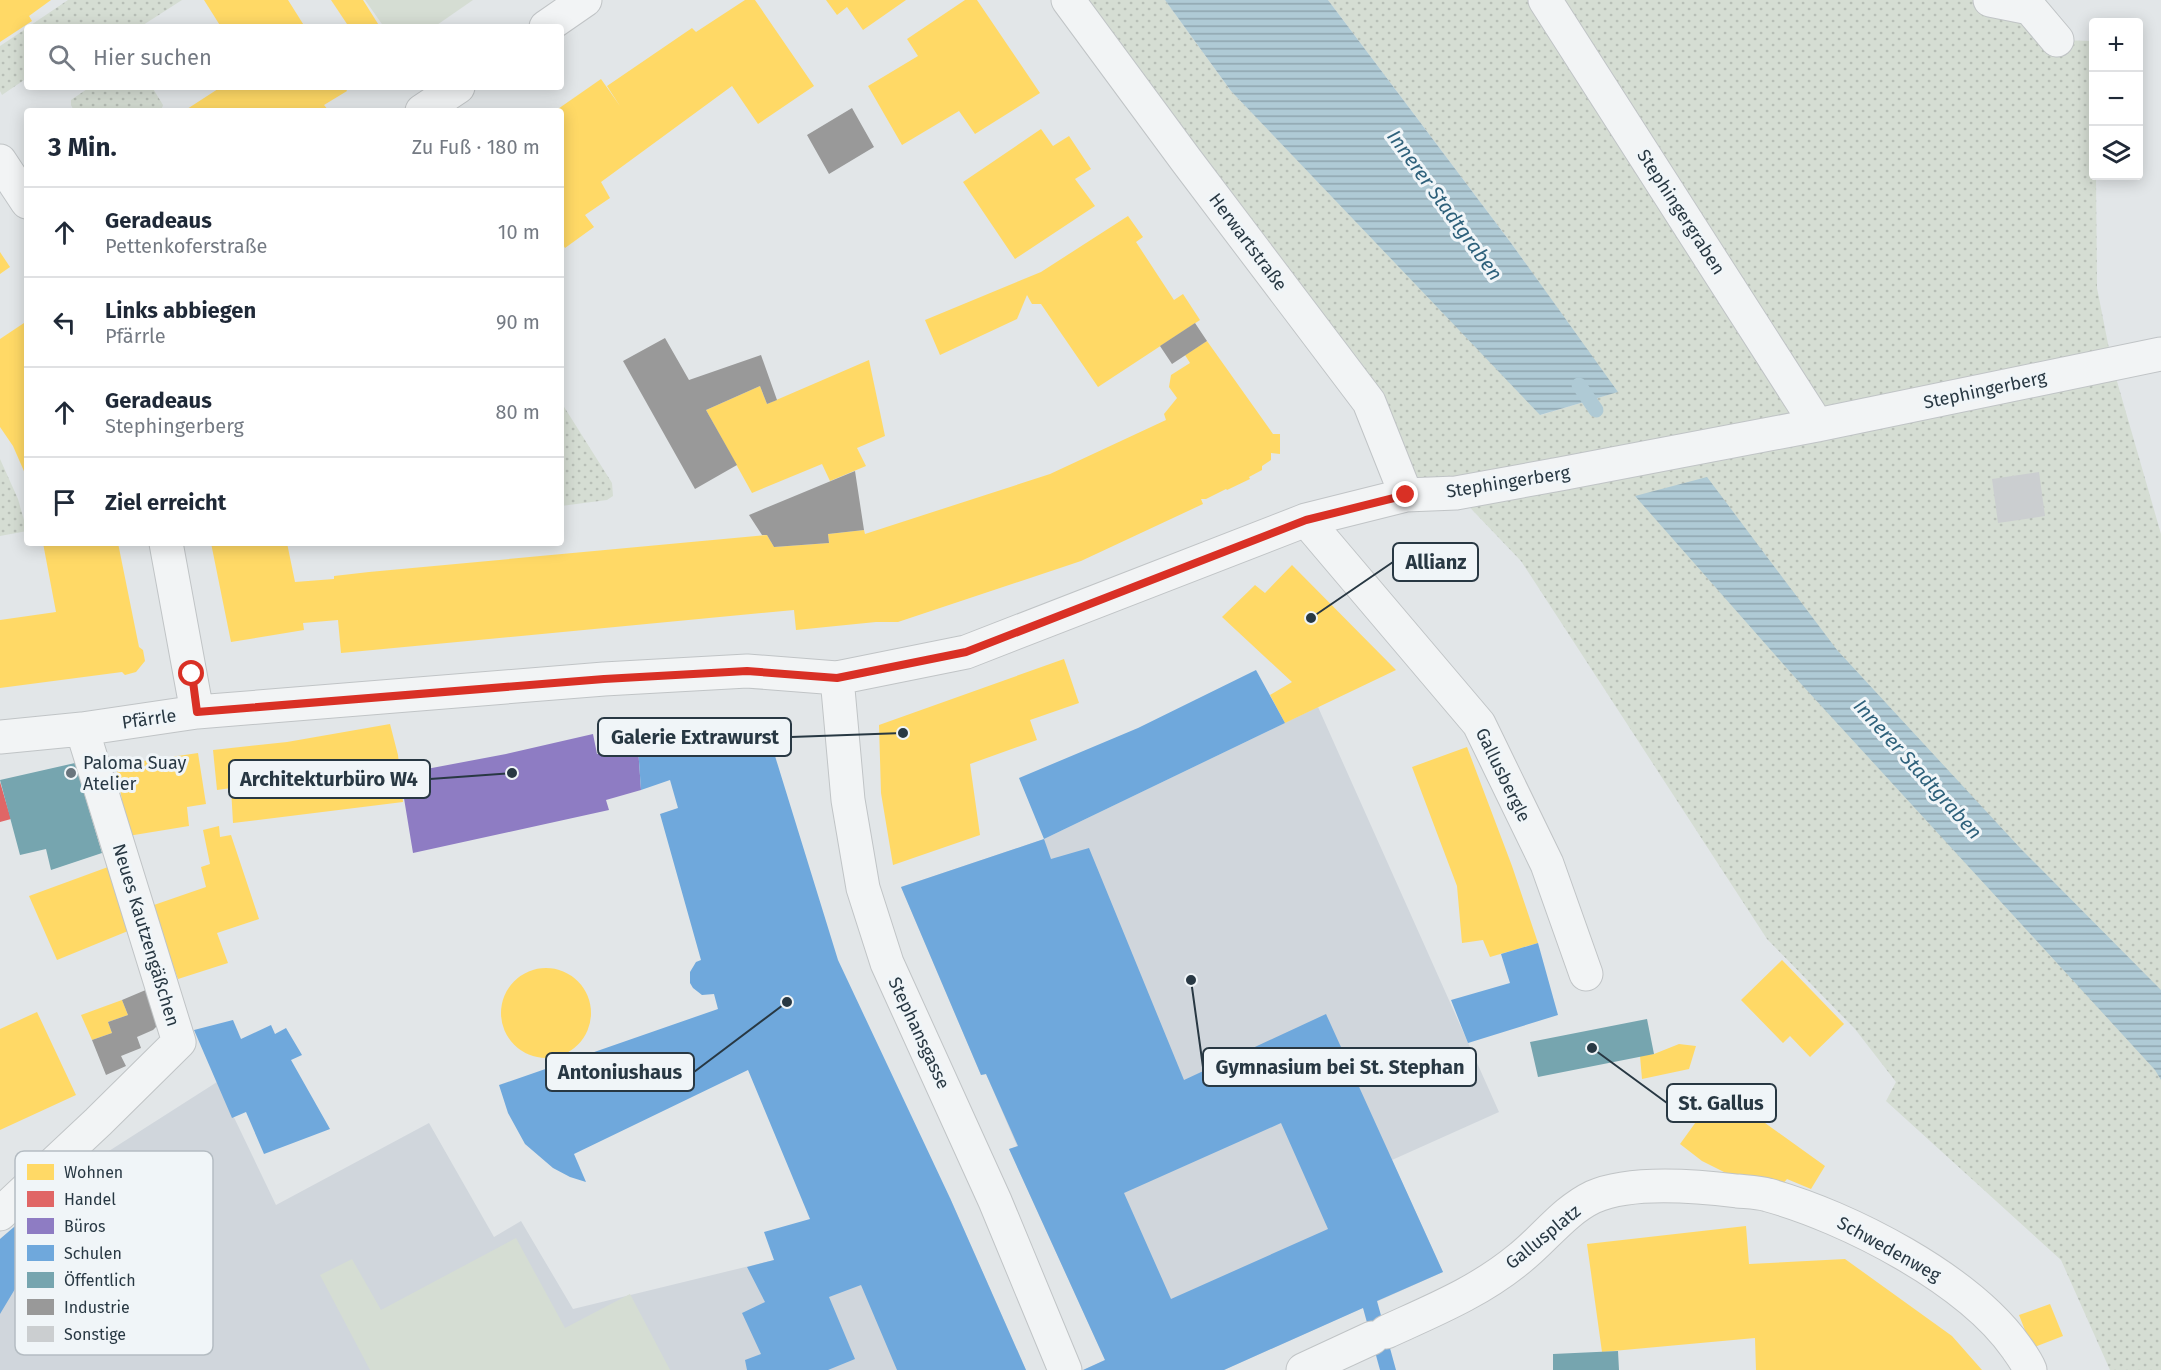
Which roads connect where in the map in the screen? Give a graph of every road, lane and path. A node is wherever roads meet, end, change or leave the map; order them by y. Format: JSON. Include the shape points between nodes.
{"nodes":[{"id":1,"x":585,"y":0,"type":"edge"},
{"id":2,"x":1068,"y":0,"type":"edge"},
{"id":3,"x":1545,"y":0,"type":"edge"},
{"id":4,"x":1990,"y":0,"type":"edge"},
{"id":5,"x":550,"y":24,"type":"edge"},
{"id":6,"x":2057,"y":40,"type":"dead end"},
{"id":7,"x":454,"y":90,"type":"edge"},
{"id":8,"x":426,"y":108,"type":"edge"},
{"id":9,"x":0,"y":161,"type":"edge"},
{"id":10,"x":24,"y":197,"type":"edge"},
{"id":11,"x":2161,"y":354,"type":"edge"},
{"id":12,"x":1817,"y":425,"type":"junction"},
{"id":13,"x":1406,"y":495,"type":"junction"},
{"id":14,"x":1306,"y":520,"type":"junction"},
{"id":15,"x":167,"y":546,"type":"edge"},
{"id":16,"x":837,"y":678,"type":"junction"},
{"id":17,"x":197,"y":712,"type":"junction"},
{"id":18,"x":82,"y":729,"type":"junction"},
{"id":19,"x":0,"y":737,"type":"edge"},
{"id":20,"x":1586,"y":974,"type":"dead end"},
{"id":21,"x":67,"y":1151,"type":"edge"},
{"id":22,"x":1713,"y":1188,"type":"joint"},
{"id":23,"x":15,"y":1200,"type":"edge"},
{"id":24,"x":0,"y":1214,"type":"edge"},
{"id":25,"x":1065,"y":1370,"type":"edge"},
{"id":26,"x":1303,"y":1370,"type":"edge"},
{"id":27,"x":2030,"y":1370,"type":"edge"}],
"edges":[{"from":1,"to":5,"type":"street"},
{"from":2,"to":13,"type":"street","name":"Herwartstraße","via":[[1369,402]]},
{"from":3,"to":12,"type":"street","name":"Stephingergraben"},
{"from":4,"to":6,"type":"street","via":[[2030,8]]},
{"from":7,"to":8,"type":"street"},
{"from":9,"to":10,"type":"street"},
{"from":11,"to":12,"type":"street","name":"Stephingerberg"},
{"from":12,"to":13,"type":"street","name":"Stephingerberg","via":[[1456,493]]},
{"from":13,"to":14,"type":"street","name":"Stephingerberg"},
{"from":14,"to":16,"type":"street","name":"Stephingerberg","via":[[966,652]]},
{"from":14,"to":20,"type":"street","name":"Gallusbergle","via":[[1479,724],[1547,864]]},
{"from":15,"to":17,"type":"street"},
{"from":16,"to":17,"type":"street","name":"Pfärrle","via":[[747,671]]},
{"from":16,"to":25,"type":"street","name":"Stephansgasse","via":[[848,800],[861,877],[887,963],[995,1201]]},
{"from":17,"to":18,"type":"street","name":"Pfärrle"},
{"from":18,"to":19,"type":"street","name":"Pfärrle"},
{"from":18,"to":21,"type":"street","name":"Neues Kautzengäßchen","via":[[179,1042]]},
{"from":22,"to":26,"type":"street","name":"Gallusplatz","via":[[1670,1185],[1594,1197],[1564,1216],[1521,1258],[1465,1296]]},
{"from":22,"to":27,"type":"street","name":"Schwedenweg","via":[[1766,1194],[1834,1217],[1899,1252],[1958,1289],[2005,1332]]},
{"from":23,"to":24,"type":"street","name":"Neues Kautzengäßchen"}]}
